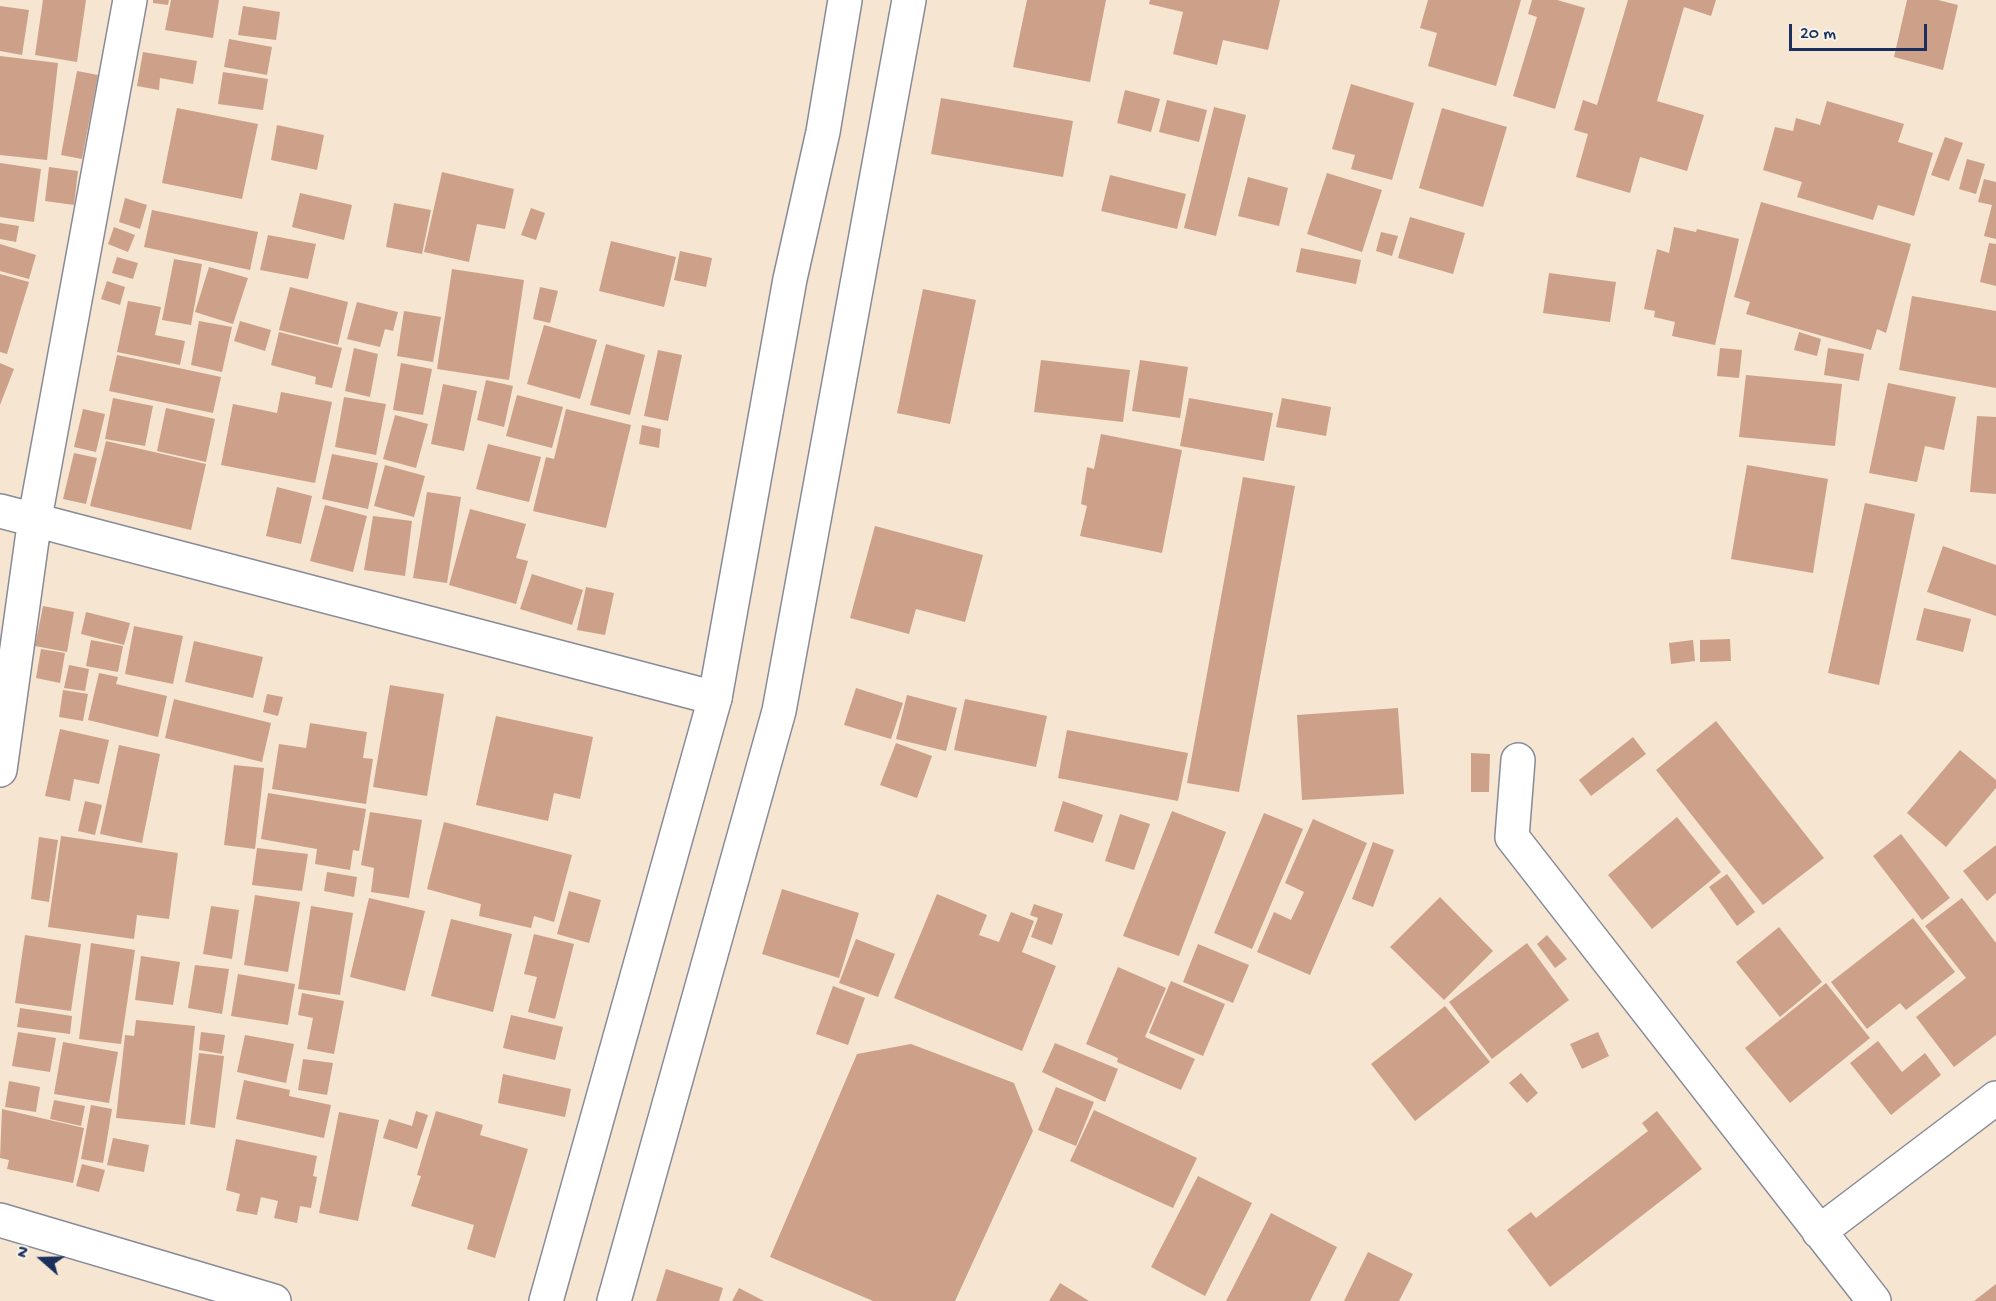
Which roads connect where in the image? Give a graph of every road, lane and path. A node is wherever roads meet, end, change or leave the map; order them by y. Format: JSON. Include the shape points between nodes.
{"nodes":[{"id":1,"x":129,"y":0,"type":"edge"},
{"id":2,"x":845,"y":0,"type":"edge"},
{"id":3,"x":909,"y":0,"type":"edge"},
{"id":4,"x":0,"y":511,"type":"edge"},
{"id":5,"x":35,"y":518,"type":"junction"},
{"id":6,"x":715,"y":699,"type":"junction"},
{"id":7,"x":1518,"y":760,"type":"dead end"},
{"id":8,"x":0,"y":770,"type":"edge"},
{"id":9,"x":1996,"y":1098,"type":"edge"},
{"id":10,"x":0,"y":1220,"type":"edge"},
{"id":11,"x":1820,"y":1232,"type":"junction"},
{"id":12,"x":274,"y":1301,"type":"edge"},
{"id":13,"x":546,"y":1301,"type":"edge"},
{"id":14,"x":614,"y":1301,"type":"edge"},
{"id":15,"x":1874,"y":1301,"type":"edge"}],
"edges":[{"from":1,"to":5,"type":"main road"},
{"from":2,"to":6,"type":"main road","via":[[824,132],[790,279]]},
{"from":3,"to":14,"type":"main road","via":[[779,711]]},
{"from":4,"to":5,"type":"main road"},
{"from":5,"to":6,"type":"main road"},
{"from":5,"to":8,"type":"main road"},
{"from":6,"to":13,"type":"main road"},
{"from":7,"to":11,"type":"main road","via":[[1512,837]]},
{"from":9,"to":11,"type":"main road"},
{"from":10,"to":12,"type":"main road"},
{"from":11,"to":15,"type":"main road"}]}
